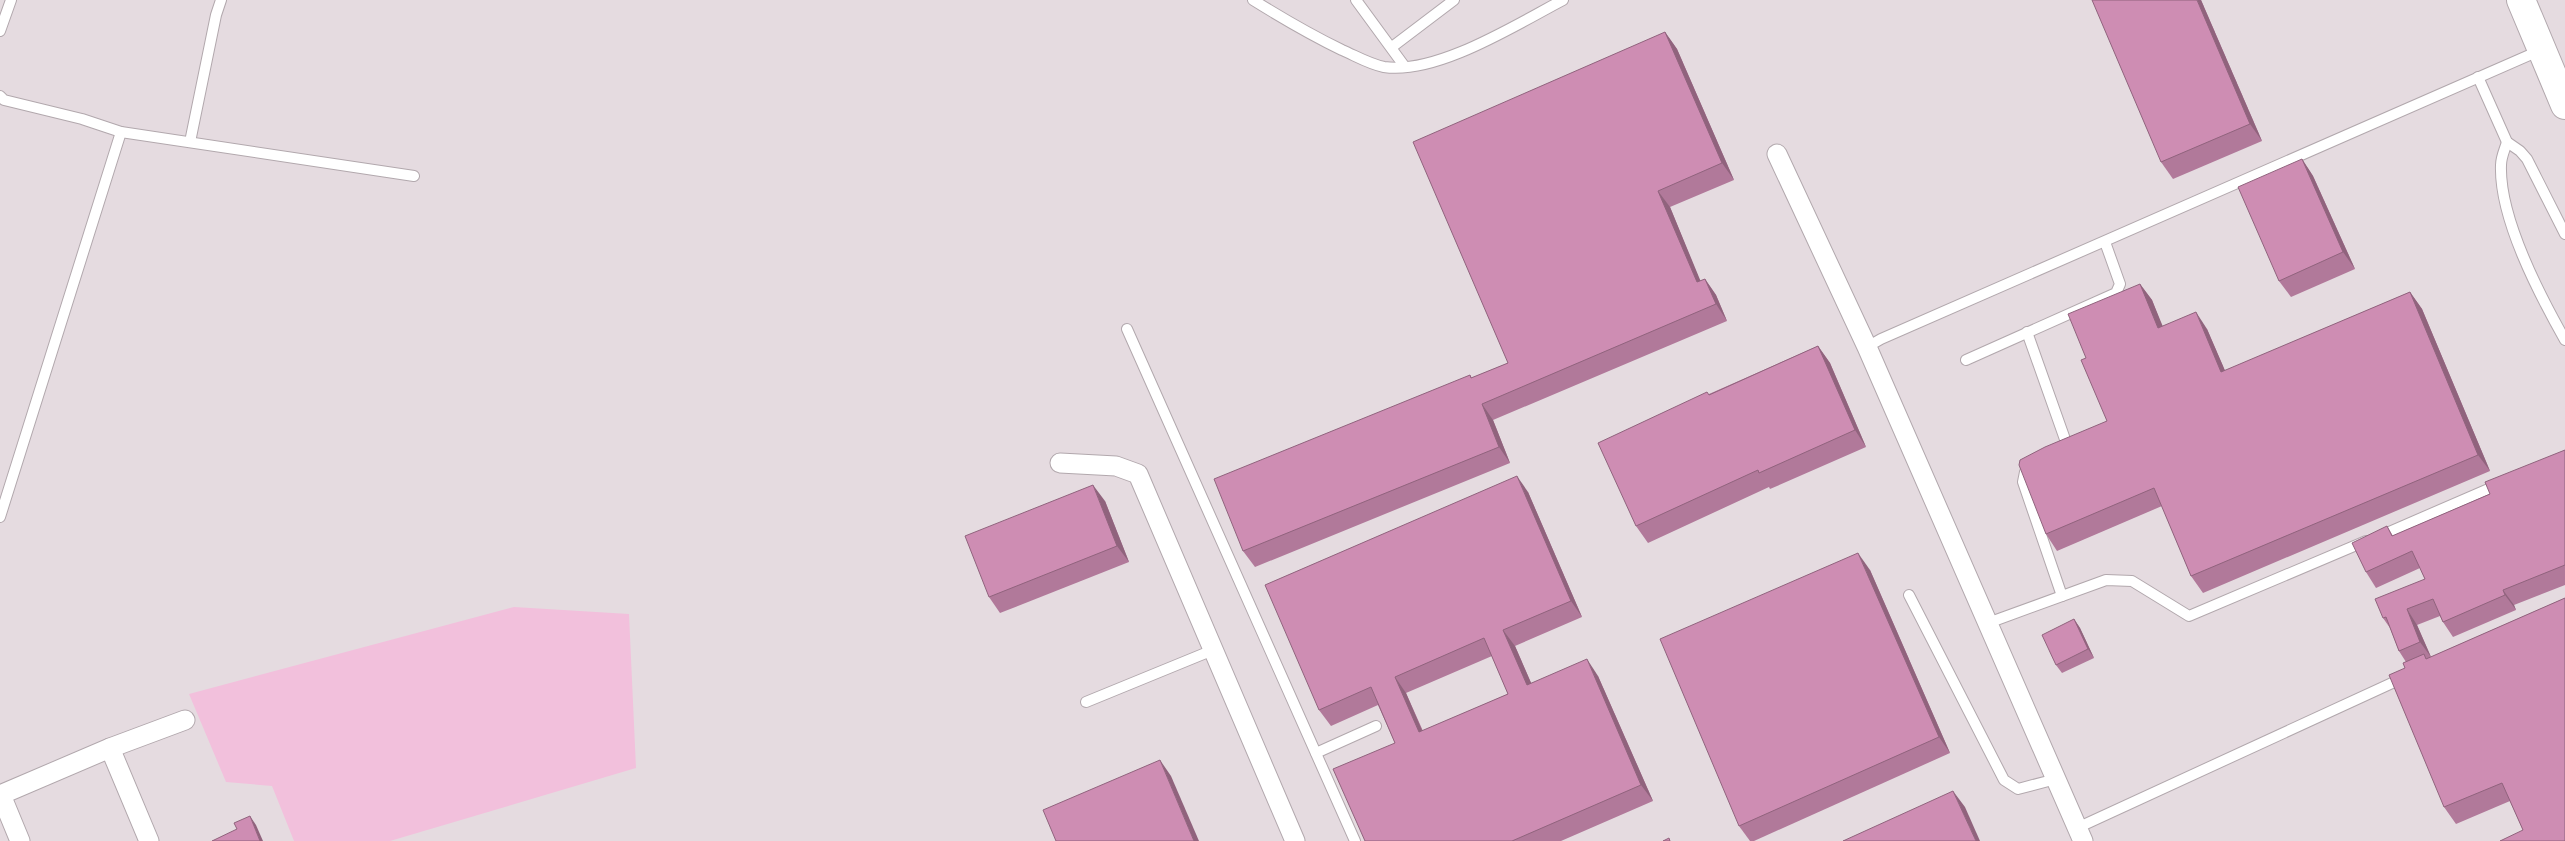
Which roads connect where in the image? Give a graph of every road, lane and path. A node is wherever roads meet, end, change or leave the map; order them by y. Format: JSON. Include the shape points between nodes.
{"nodes":[{"id":1,"x":11,"y":0,"type":"edge"},
{"id":2,"x":221,"y":0,"type":"edge"},
{"id":3,"x":1253,"y":0,"type":"edge"},
{"id":4,"x":1356,"y":0,"type":"edge"},
{"id":5,"x":1454,"y":0,"type":"edge"},
{"id":6,"x":1563,"y":0,"type":"edge"},
{"id":7,"x":2521,"y":0,"type":"edge"},
{"id":8,"x":0,"y":31,"type":"edge"},
{"id":9,"x":1392,"y":47,"type":"junction"},
{"id":10,"x":2542,"y":49,"type":"junction"},
{"id":11,"x":1405,"y":67,"type":"junction"},
{"id":12,"x":2478,"y":77,"type":"junction"},
{"id":13,"x":0,"y":96,"type":"edge"},
{"id":14,"x":2565,"y":105,"type":"edge"},
{"id":15,"x":121,"y":132,"type":"junction"},
{"id":16,"x":190,"y":142,"type":"junction"},
{"id":17,"x":2507,"y":142,"type":"junction"},
{"id":18,"x":1778,"y":154,"type":"dead end"},
{"id":19,"x":414,"y":176,"type":"dead end"},
{"id":20,"x":2565,"y":234,"type":"edge"},
{"id":21,"x":2105,"y":242,"type":"junction"},
{"id":22,"x":1127,"y":329,"type":"dead end"},
{"id":23,"x":2027,"y":332,"type":"junction"},
{"id":24,"x":2565,"y":340,"type":"edge"},
{"id":25,"x":1867,"y":347,"type":"junction"},
{"id":26,"x":1966,"y":360,"type":"dead end"},
{"id":27,"x":2055,"y":456,"type":"edge"},
{"id":28,"x":1060,"y":463,"type":"dead end"},
{"id":29,"x":2040,"y":464,"type":"edge"},
{"id":30,"x":2511,"y":480,"type":"edge"},
{"id":31,"x":0,"y":517,"type":"edge"},
{"id":32,"x":1909,"y":595,"type":"dead end"},
{"id":33,"x":2062,"y":596,"type":"junction"},
{"id":34,"x":1988,"y":624,"type":"junction"},
{"id":35,"x":1213,"y":650,"type":"junction"},
{"id":36,"x":2411,"y":674,"type":"edge"},
{"id":37,"x":1086,"y":702,"type":"dead end"},
{"id":38,"x":185,"y":720,"type":"dead end"},
{"id":39,"x":1376,"y":726,"type":"dead end"},
{"id":40,"x":110,"y":748,"type":"junction"},
{"id":41,"x":1316,"y":753,"type":"junction"},
{"id":42,"x":2056,"y":779,"type":"junction"},
{"id":43,"x":0,"y":795,"type":"edge"},
{"id":44,"x":2080,"y":834,"type":"edge"},
{"id":45,"x":20,"y":841,"type":"edge"},
{"id":46,"x":149,"y":841,"type":"edge"},
{"id":47,"x":1295,"y":841,"type":"edge"},
{"id":48,"x":1355,"y":841,"type":"edge"}],
"edges":[{"from":1,"to":8,"type":"lane"},
{"from":2,"to":16,"type":"lane"},
{"from":3,"to":11,"type":"lane","via":[[1304,32],[1371,64]]},
{"from":4,"to":9,"type":"lane"},
{"from":5,"to":9,"type":"lane"},
{"from":6,"to":11,"type":"lane","via":[[1464,51],[1433,62]]},
{"from":7,"to":10,"type":"street"},
{"from":9,"to":11,"type":"lane"},
{"from":10,"to":12,"type":"lane"},
{"from":10,"to":14,"type":"street"},
{"from":12,"to":17,"type":"lane"},
{"from":12,"to":21,"type":"lane"},
{"from":13,"to":15,"type":"lane","via":[[4,100]]},
{"from":15,"to":16,"type":"lane"},
{"from":15,"to":31,"type":"lane"},
{"from":16,"to":19,"type":"lane"},
{"from":17,"to":20,"type":"lane","via":[[2528,159]]},
{"from":17,"to":24,"type":"lane","via":[[2501,163],[2505,208],[2542,299]]},
{"from":18,"to":25,"type":"street"},
{"from":21,"to":23,"type":"lane","via":[[2120,284],[2116,293]]},
{"from":21,"to":25,"type":"lane"},
{"from":22,"to":41,"type":"lane"},
{"from":23,"to":26,"type":"lane"},
{"from":23,"to":27,"type":"lane","via":[[2067,445]]},
{"from":25,"to":34,"type":"street"},
{"from":28,"to":35,"type":"street","via":[[1116,466],[1138,474]]},
{"from":29,"to":33,"type":"lane","via":[[2025,472],[2022,482]]},
{"from":30,"to":33,"type":"lane","via":[[2189,616],[2132,581],[2106,580]]},
{"from":32,"to":42,"type":"lane","via":[[2004,780],[2018,789]]},
{"from":33,"to":34,"type":"lane"},
{"from":34,"to":42,"type":"street"},
{"from":35,"to":37,"type":"lane"},
{"from":35,"to":47,"type":"street"},
{"from":36,"to":44,"type":"lane"},
{"from":38,"to":40,"type":"street"},
{"from":39,"to":41,"type":"lane"},
{"from":40,"to":43,"type":"street"},
{"from":40,"to":46,"type":"street"},
{"from":41,"to":48,"type":"lane"},
{"from":42,"to":44,"type":"street"},
{"from":43,"to":45,"type":"street"}]}
